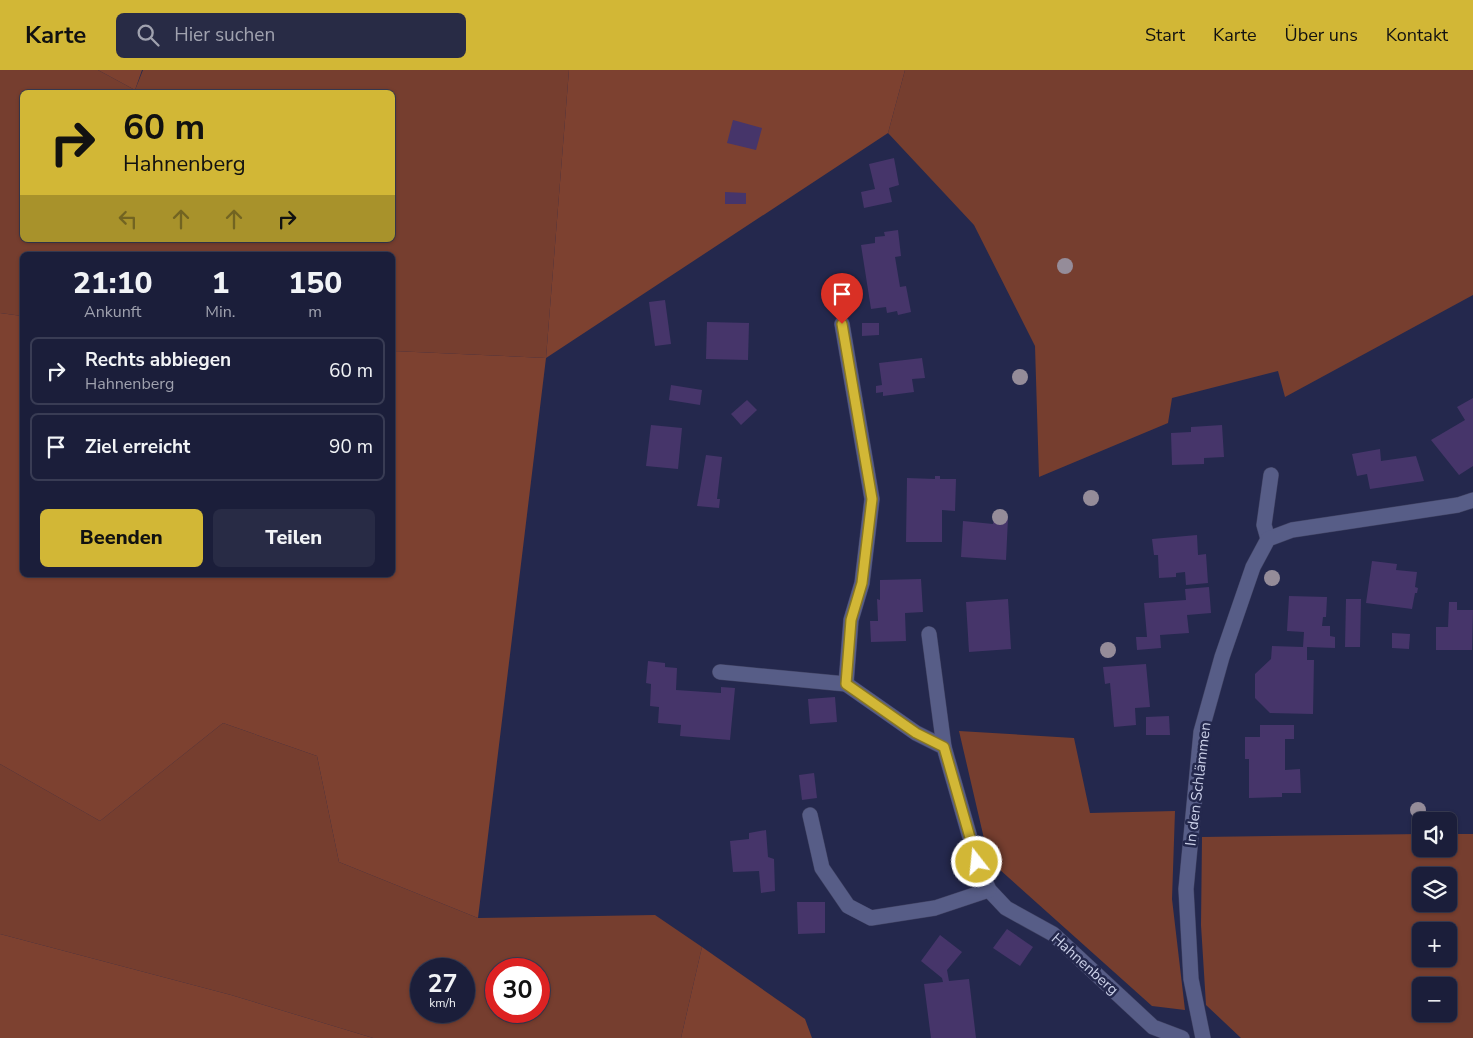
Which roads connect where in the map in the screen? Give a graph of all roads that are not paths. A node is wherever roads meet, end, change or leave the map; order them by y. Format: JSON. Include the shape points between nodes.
{"nodes":[{"id":1,"x":842,"y":324,"type":"dead end"},
{"id":2,"x":1271,"y":475,"type":"dead end"},
{"id":3,"x":1473,"y":500,"type":"edge"},
{"id":4,"x":1268,"y":539,"type":"junction"},
{"id":5,"x":929,"y":634,"type":"dead end"},
{"id":6,"x":720,"y":672,"type":"dead end"},
{"id":7,"x":846,"y":684,"type":"junction"},
{"id":8,"x":944,"y":747,"type":"junction"},
{"id":9,"x":810,"y":815,"type":"dead end"},
{"id":10,"x":989,"y":890,"type":"junction"},
{"id":11,"x":1182,"y":1038,"type":"edge"},
{"id":12,"x":1203,"y":1038,"type":"edge"}],
"edges":[{"from":1,"to":7,"type":"street","via":[[872,499],[862,583],[851,620]]},
{"from":2,"to":4,"type":"street","via":[[1264,525]]},
{"from":3,"to":4,"type":"street","via":[[1292,530]]},
{"from":4,"to":12,"type":"street","name":"In den Schlämmen","via":[[1253,567],[1222,657],[1202,732],[1186,889],[1191,979]]},
{"from":5,"to":8,"type":"street","name":"Hahnenberg"},
{"from":6,"to":7,"type":"street"},
{"from":7,"to":8,"type":"street","via":[[916,733]]},
{"from":8,"to":10,"type":"street","name":"Hahnenberg","via":[[977,862]]},
{"from":9,"to":10,"type":"street","via":[[822,868],[848,906],[870,918],[935,908]]},
{"from":10,"to":11,"type":"street","name":"Hahnenberg","via":[[1006,908],[1053,934],[1152,1027]]}]}
